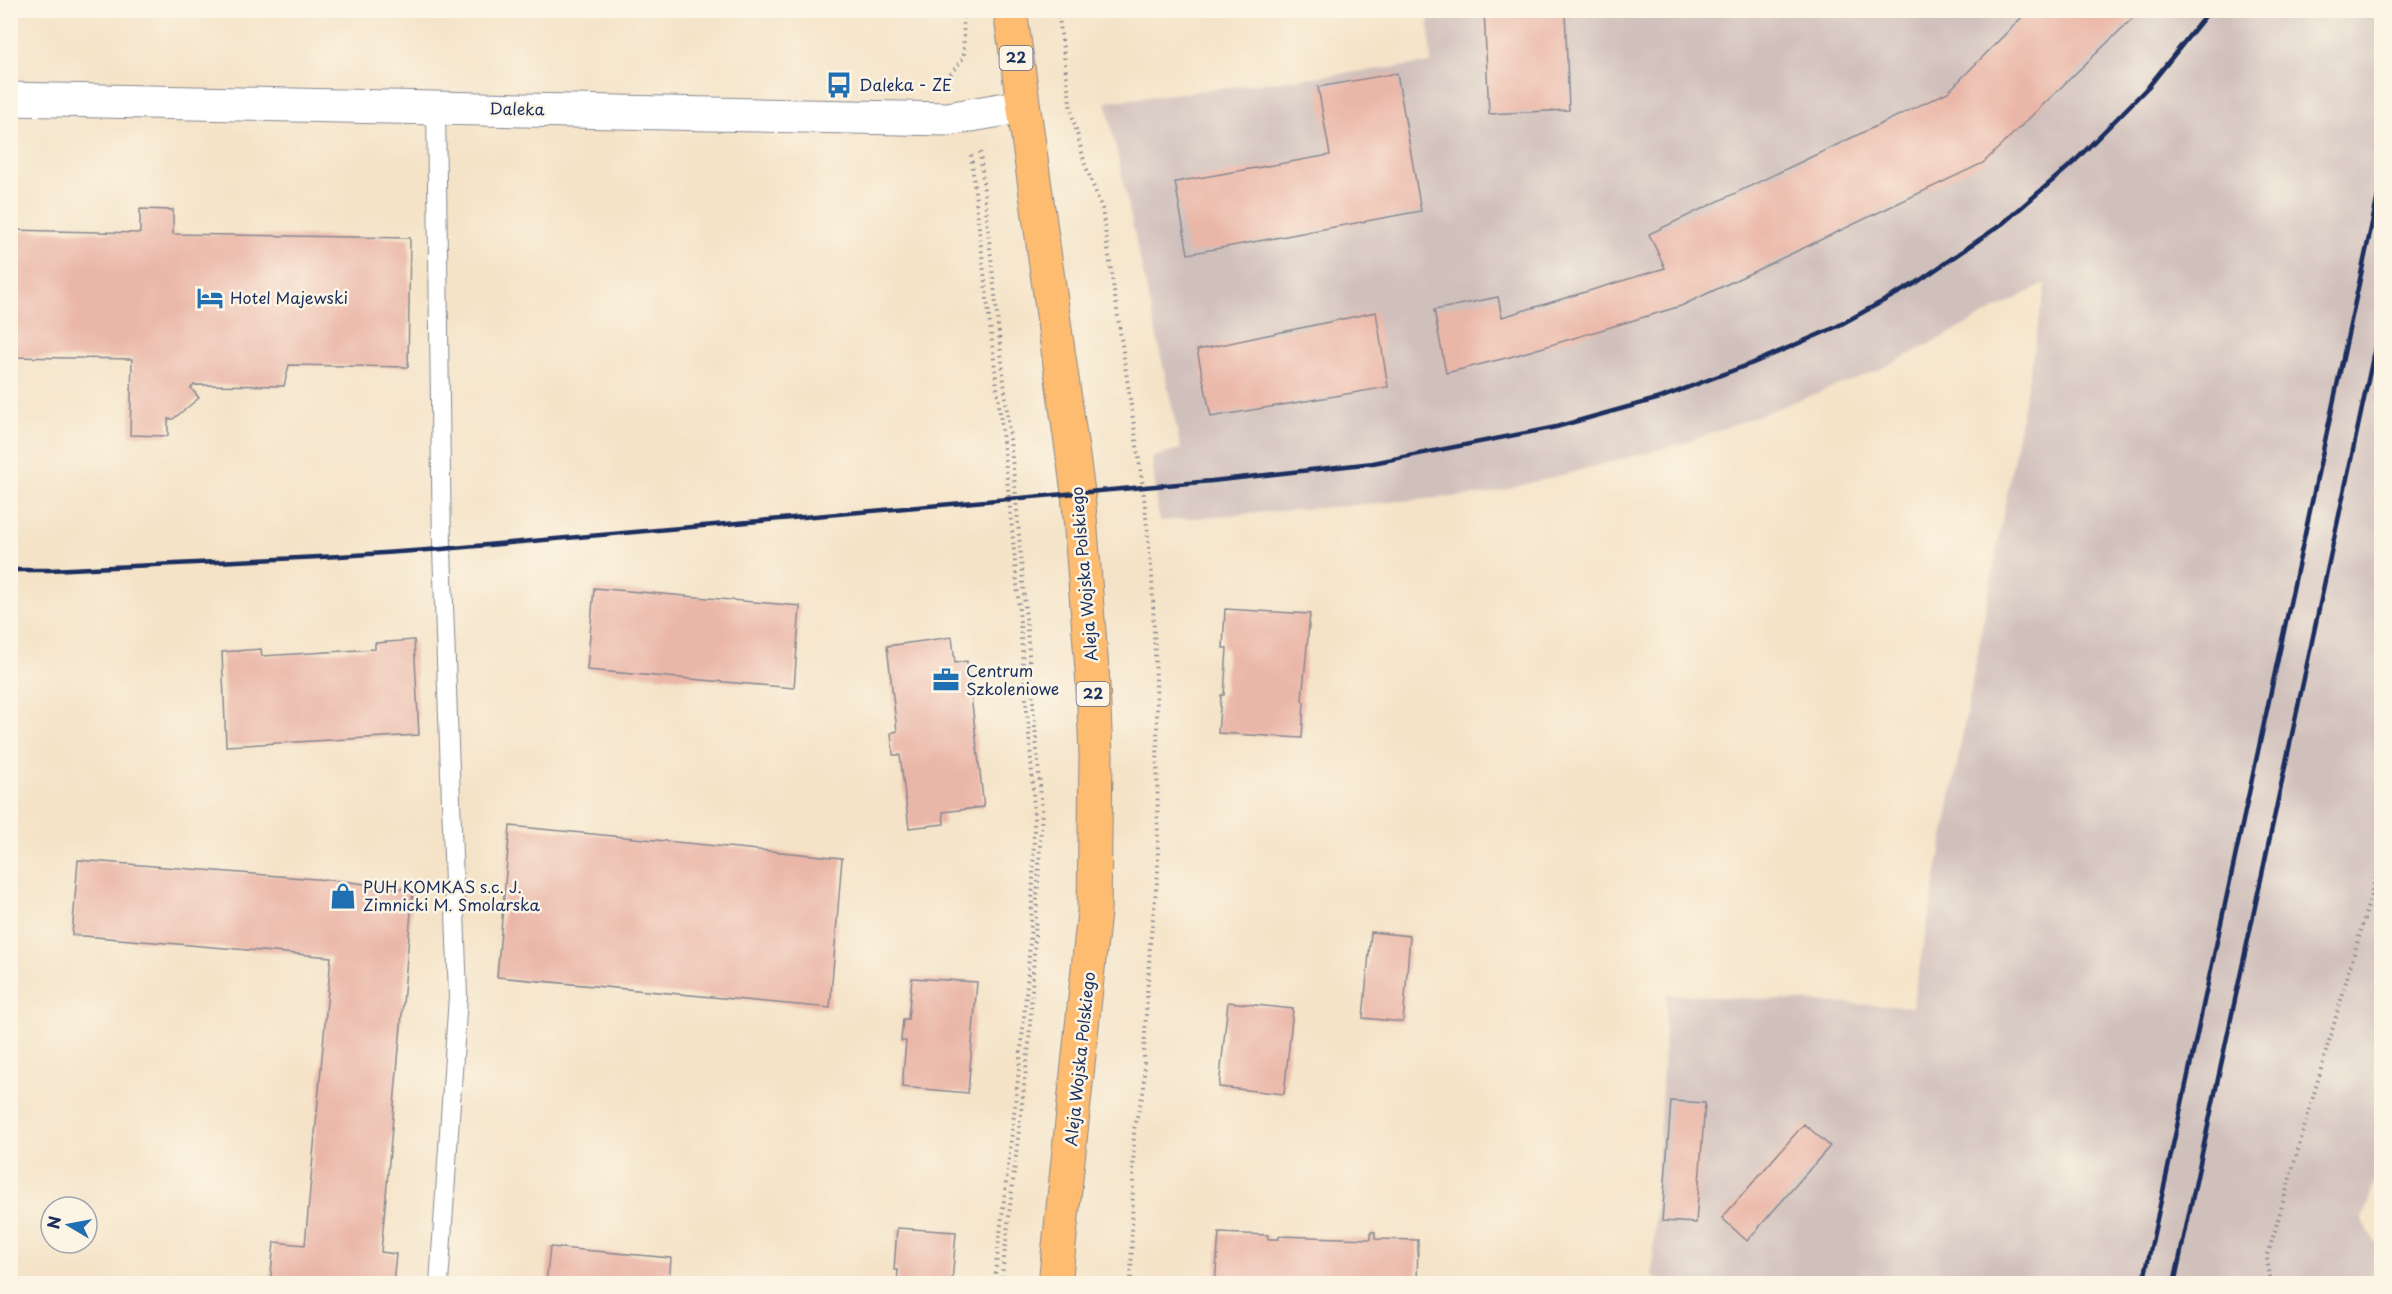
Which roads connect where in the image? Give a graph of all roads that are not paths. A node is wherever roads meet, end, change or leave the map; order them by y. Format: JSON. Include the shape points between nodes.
{"nodes":[{"id":1,"x":1010,"y":10,"type":"edge"},
{"id":2,"x":10,"y":99,"type":"edge"},
{"id":3,"x":1023,"y":106,"type":"junction"},
{"id":4,"x":436,"y":108,"type":"junction"},
{"id":5,"x":439,"y":1284,"type":"edge"},
{"id":6,"x":1055,"y":1284,"type":"edge"}],
"edges":[{"from":1,"to":3,"type":"main road","name":"Aleja Wojska Polskiego","number":"22"},
{"from":2,"to":4,"type":"street","name":"Daleka"},
{"from":3,"to":4,"type":"street","name":"Daleka","via":[[949,129]]},
{"from":3,"to":6,"type":"main road","name":"Aleja Wojska Polskiego","number":"22","via":[[1078,492],[1096,756],[1094,912]]},
{"from":4,"to":5,"type":"lane","via":[[442,549],[458,996]]}]}
